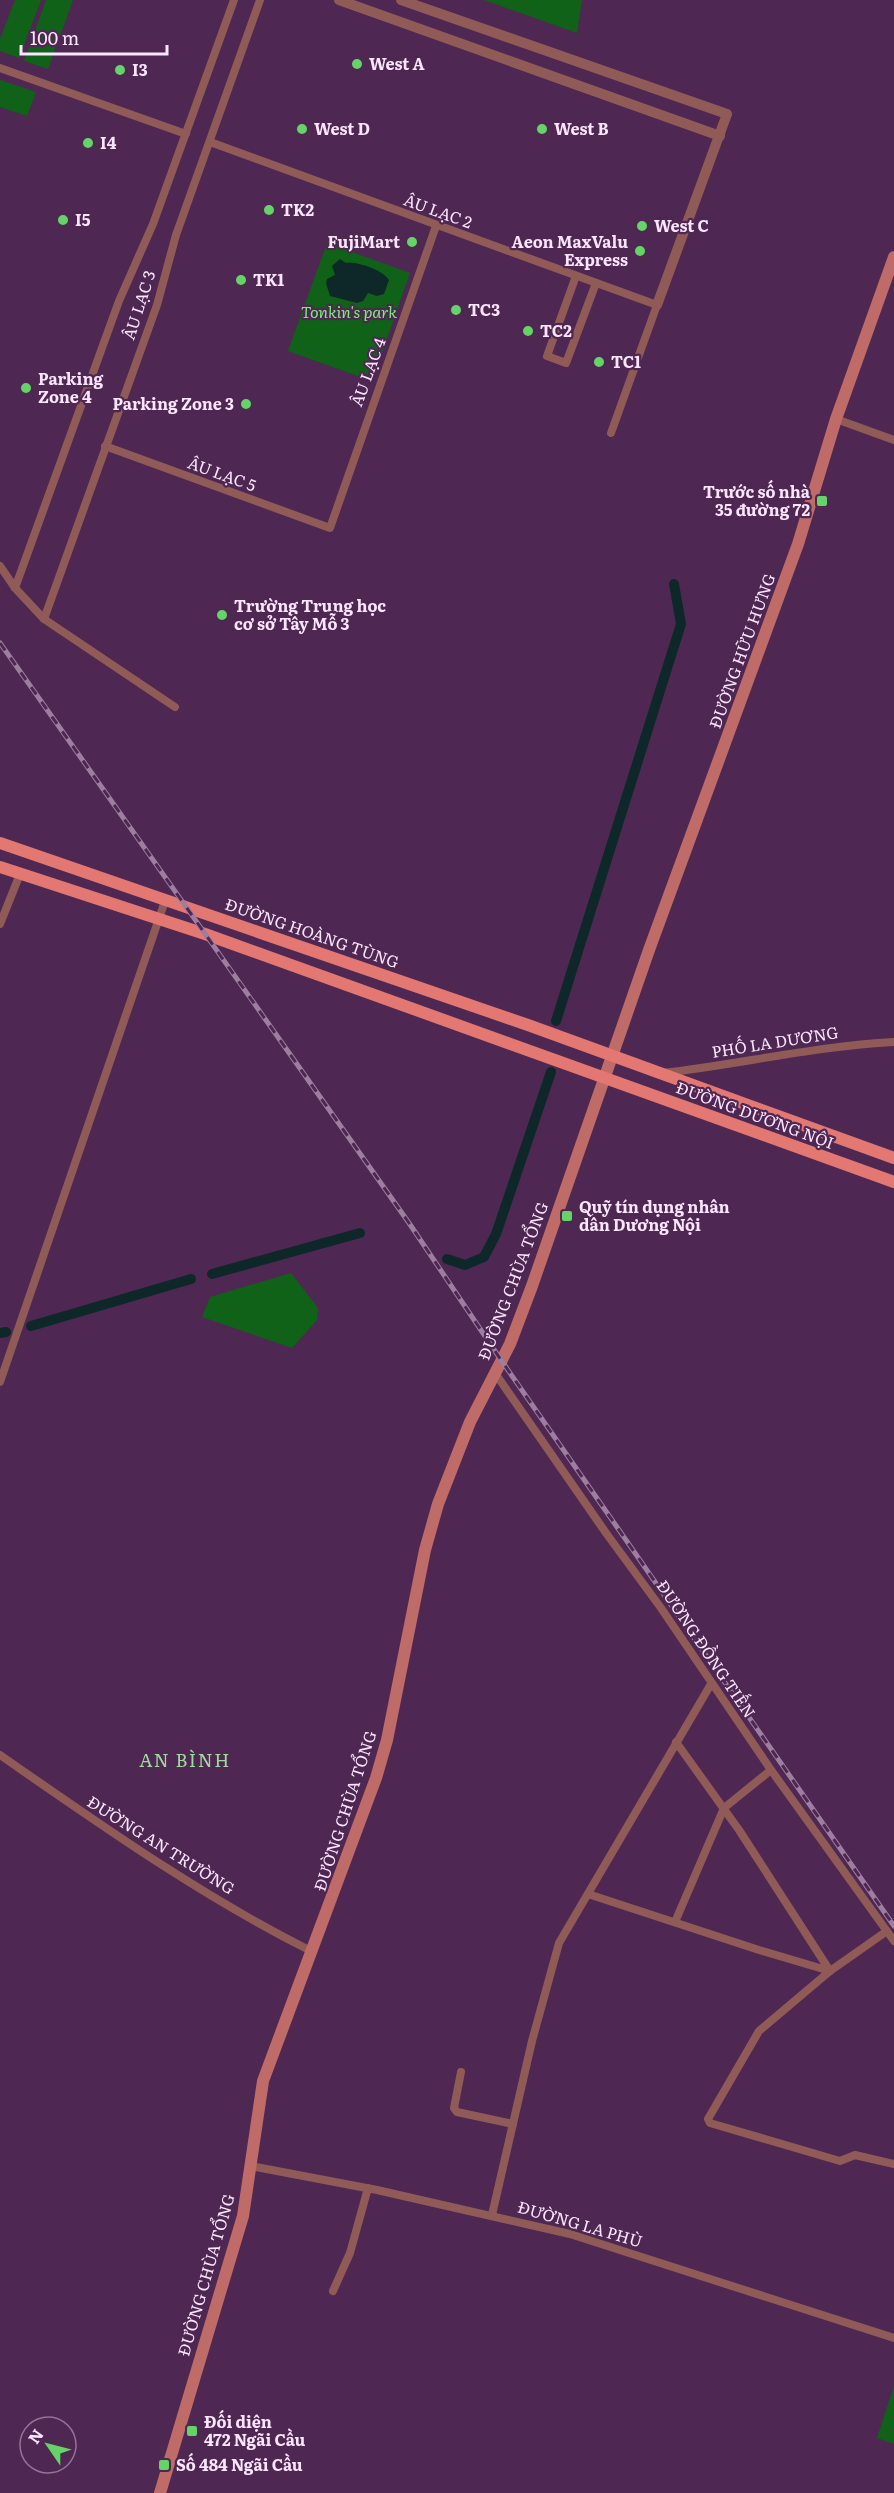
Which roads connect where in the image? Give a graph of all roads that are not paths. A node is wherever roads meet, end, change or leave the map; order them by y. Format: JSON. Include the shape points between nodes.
{"nodes":[{"id":1,"x":234,"y":0,"type":"edge"},
{"id":2,"x":260,"y":0,"type":"edge"},
{"id":3,"x":339,"y":0,"type":"edge"},
{"id":4,"x":401,"y":0,"type":"edge"},
{"id":5,"x":0,"y":68,"type":"edge"},
{"id":6,"x":186,"y":134,"type":"junction"},
{"id":7,"x":720,"y":136,"type":"junction"},
{"id":8,"x":210,"y":142,"type":"junction"},
{"id":9,"x":436,"y":226,"type":"junction"},
{"id":10,"x":894,"y":257,"type":"edge"},
{"id":11,"x":576,"y":276,"type":"junction"},
{"id":12,"x":596,"y":283,"type":"junction"},
{"id":13,"x":657,"y":305,"type":"junction"},
{"id":14,"x":836,"y":419,"type":"junction"},
{"id":15,"x":611,"y":433,"type":"dead end"},
{"id":16,"x":894,"y":440,"type":"edge"},
{"id":17,"x":105,"y":446,"type":"junction"},
{"id":18,"x":330,"y":528,"type":"joint"},
{"id":19,"x":0,"y":567,"type":"edge"},
{"id":20,"x":15,"y":588,"type":"junction"},
{"id":21,"x":44,"y":619,"type":"junction"},
{"id":22,"x":175,"y":707,"type":"dead end"},
{"id":23,"x":0,"y":843,"type":"edge"},
{"id":24,"x":0,"y":867,"type":"edge"},
{"id":25,"x":21,"y":874,"type":"junction"},
{"id":26,"x":165,"y":901,"type":"junction"},
{"id":27,"x":159,"y":920,"type":"junction"},
{"id":28,"x":0,"y":924,"type":"edge"},
{"id":29,"x":894,"y":1042,"type":"edge"},
{"id":30,"x":612,"y":1055,"type":"junction"},
{"id":31,"x":660,"y":1073,"type":"junction"},
{"id":32,"x":604,"y":1078,"type":"junction"},
{"id":33,"x":894,"y":1158,"type":"edge"},
{"id":34,"x":894,"y":1182,"type":"edge"},
{"id":35,"x":495,"y":1373,"type":"junction"},
{"id":36,"x":0,"y":1382,"type":"edge"},
{"id":37,"x":711,"y":1684,"type":"junction"},
{"id":38,"x":676,"y":1742,"type":"junction"},
{"id":39,"x":0,"y":1755,"type":"edge"},
{"id":40,"x":771,"y":1770,"type":"junction"},
{"id":41,"x":724,"y":1808,"type":"junction"},
{"id":42,"x":588,"y":1894,"type":"junction"},
{"id":43,"x":675,"y":1922,"type":"junction"},
{"id":44,"x":887,"y":1931,"type":"junction"},
{"id":45,"x":894,"y":1941,"type":"edge"},
{"id":46,"x":311,"y":1951,"type":"junction"},
{"id":47,"x":830,"y":1971,"type":"junction"},
{"id":48,"x":461,"y":2072,"type":"dead end"},
{"id":49,"x":513,"y":2124,"type":"junction"},
{"id":50,"x":894,"y":2164,"type":"edge"},
{"id":51,"x":250,"y":2166,"type":"junction"},
{"id":52,"x":368,"y":2188,"type":"junction"},
{"id":53,"x":492,"y":2215,"type":"junction"},
{"id":54,"x":333,"y":2291,"type":"dead end"},
{"id":55,"x":894,"y":2338,"type":"edge"},
{"id":56,"x":159,"y":2493,"type":"edge"}],
"edges":[{"from":1,"to":6,"type":"street","name":"ÂU LẠC 3"},
{"from":2,"to":8,"type":"street","name":"ÂU LẠC 3"},
{"from":3,"to":7,"type":"street"},
{"from":4,"to":7,"type":"street","via":[[727,114]]},
{"from":5,"to":6,"type":"street"},
{"from":6,"to":20,"type":"street","name":"ÂU LẠC 3","via":[[119,301]]},
{"from":7,"to":13,"type":"street"},
{"from":8,"to":9,"type":"street","name":"ÂU LẠC 2"},
{"from":8,"to":17,"type":"street","name":"ÂU LẠC 3","via":[[176,236],[157,305]]},
{"from":9,"to":11,"type":"street","name":"ÂU LẠC 2"},
{"from":9,"to":18,"type":"street","name":"ÂU LẠC 4"},
{"from":10,"to":14,"type":"main road","name":"ĐƯỜNG HỮU HƯNG"},
{"from":11,"to":12,"type":"street","name":"ÂU LẠC 2"},
{"from":11,"to":12,"type":"street","via":[[547,356],[566,363]]},
{"from":12,"to":13,"type":"street","name":"ÂU LẠC 2"},
{"from":13,"to":15,"type":"street"},
{"from":14,"to":16,"type":"street"},
{"from":14,"to":30,"type":"main road","name":"ĐƯỜNG HỮU HƯNG","via":[[798,544]]},
{"from":17,"to":18,"type":"street","name":"ÂU LẠC 5"},
{"from":17,"to":21,"type":"street","name":"ÂU LẠC 3"},
{"from":19,"to":20,"type":"street"},
{"from":20,"to":21,"type":"street"},
{"from":21,"to":22,"type":"street"},
{"from":23,"to":26,"type":"main road","name":"ĐƯỜNG HOÀNG TÙNG"},
{"from":24,"to":25,"type":"main road"},
{"from":25,"to":27,"type":"main road"},
{"from":25,"to":28,"type":"street"},
{"from":26,"to":27,"type":"street"},
{"from":26,"to":30,"type":"main road","name":"ĐƯỜNG HOÀNG TÙNG"},
{"from":27,"to":32,"type":"main road"},
{"from":27,"to":36,"type":"street"},
{"from":29,"to":31,"type":"street","name":"PHỐ LA DƯƠNG"},
{"from":30,"to":31,"type":"main road","name":"ĐƯỜNG DƯƠNG NỘI"},
{"from":30,"to":32,"type":"main road","name":"ĐƯỜNG HỮU HƯNG"},
{"from":31,"to":33,"type":"main road","name":"ĐƯỜNG DƯƠNG NỘI"},
{"from":32,"to":34,"type":"main road","name":"ĐƯỜNG DƯƠNG NỘI"},
{"from":32,"to":35,"type":"main road","name":"ĐƯỜNG CHÙA TỔNG","via":[[532,1286]]},
{"from":35,"to":37,"type":"street","name":"ĐƯỜNG ĐỒNG TIẾN"},
{"from":35,"to":46,"type":"main road","name":"ĐƯỜNG CHÙA TỔNG","via":[[470,1422],[438,1504],[424,1550],[387,1740]]},
{"from":37,"to":38,"type":"street"},
{"from":37,"to":40,"type":"street","name":"ĐƯỜNG ĐỒNG TIẾN"},
{"from":38,"to":41,"type":"street"},
{"from":38,"to":42,"type":"street"},
{"from":39,"to":46,"type":"street","name":"ĐƯỜNG AN TRƯỜNG","via":[[122,1841]]},
{"from":40,"to":41,"type":"street"},
{"from":40,"to":44,"type":"street","name":"ĐƯỜNG ĐỒNG TIẾN"},
{"from":41,"to":43,"type":"street"},
{"from":41,"to":47,"type":"street"},
{"from":42,"to":43,"type":"street"},
{"from":42,"to":49,"type":"street","via":[[554,1956]]},
{"from":43,"to":47,"type":"street"},
{"from":44,"to":45,"type":"street","name":"ĐƯỜNG ĐỒNG TIẾN"},
{"from":44,"to":47,"type":"street"},
{"from":46,"to":51,"type":"main road","name":"ĐƯỜNG CHÙA TỔNG","via":[[263,2081]]},
{"from":47,"to":50,"type":"street","via":[[759,2031],[708,2121],[840,2161],[855,2155]]},
{"from":48,"to":49,"type":"street","via":[[454,2108],[457,2112]]},
{"from":49,"to":53,"type":"street"},
{"from":51,"to":52,"type":"street","name":"ĐƯỜNG LA PHÙ"},
{"from":51,"to":56,"type":"main road","name":"ĐƯỜNG CHÙA TỔNG","via":[[243,2216]]},
{"from":52,"to":53,"type":"street","name":"ĐƯỜNG LA PHÙ"},
{"from":52,"to":54,"type":"street","via":[[350,2253]]},
{"from":53,"to":55,"type":"street","name":"ĐƯỜNG LA PHÙ","via":[[643,2257]]}]}
